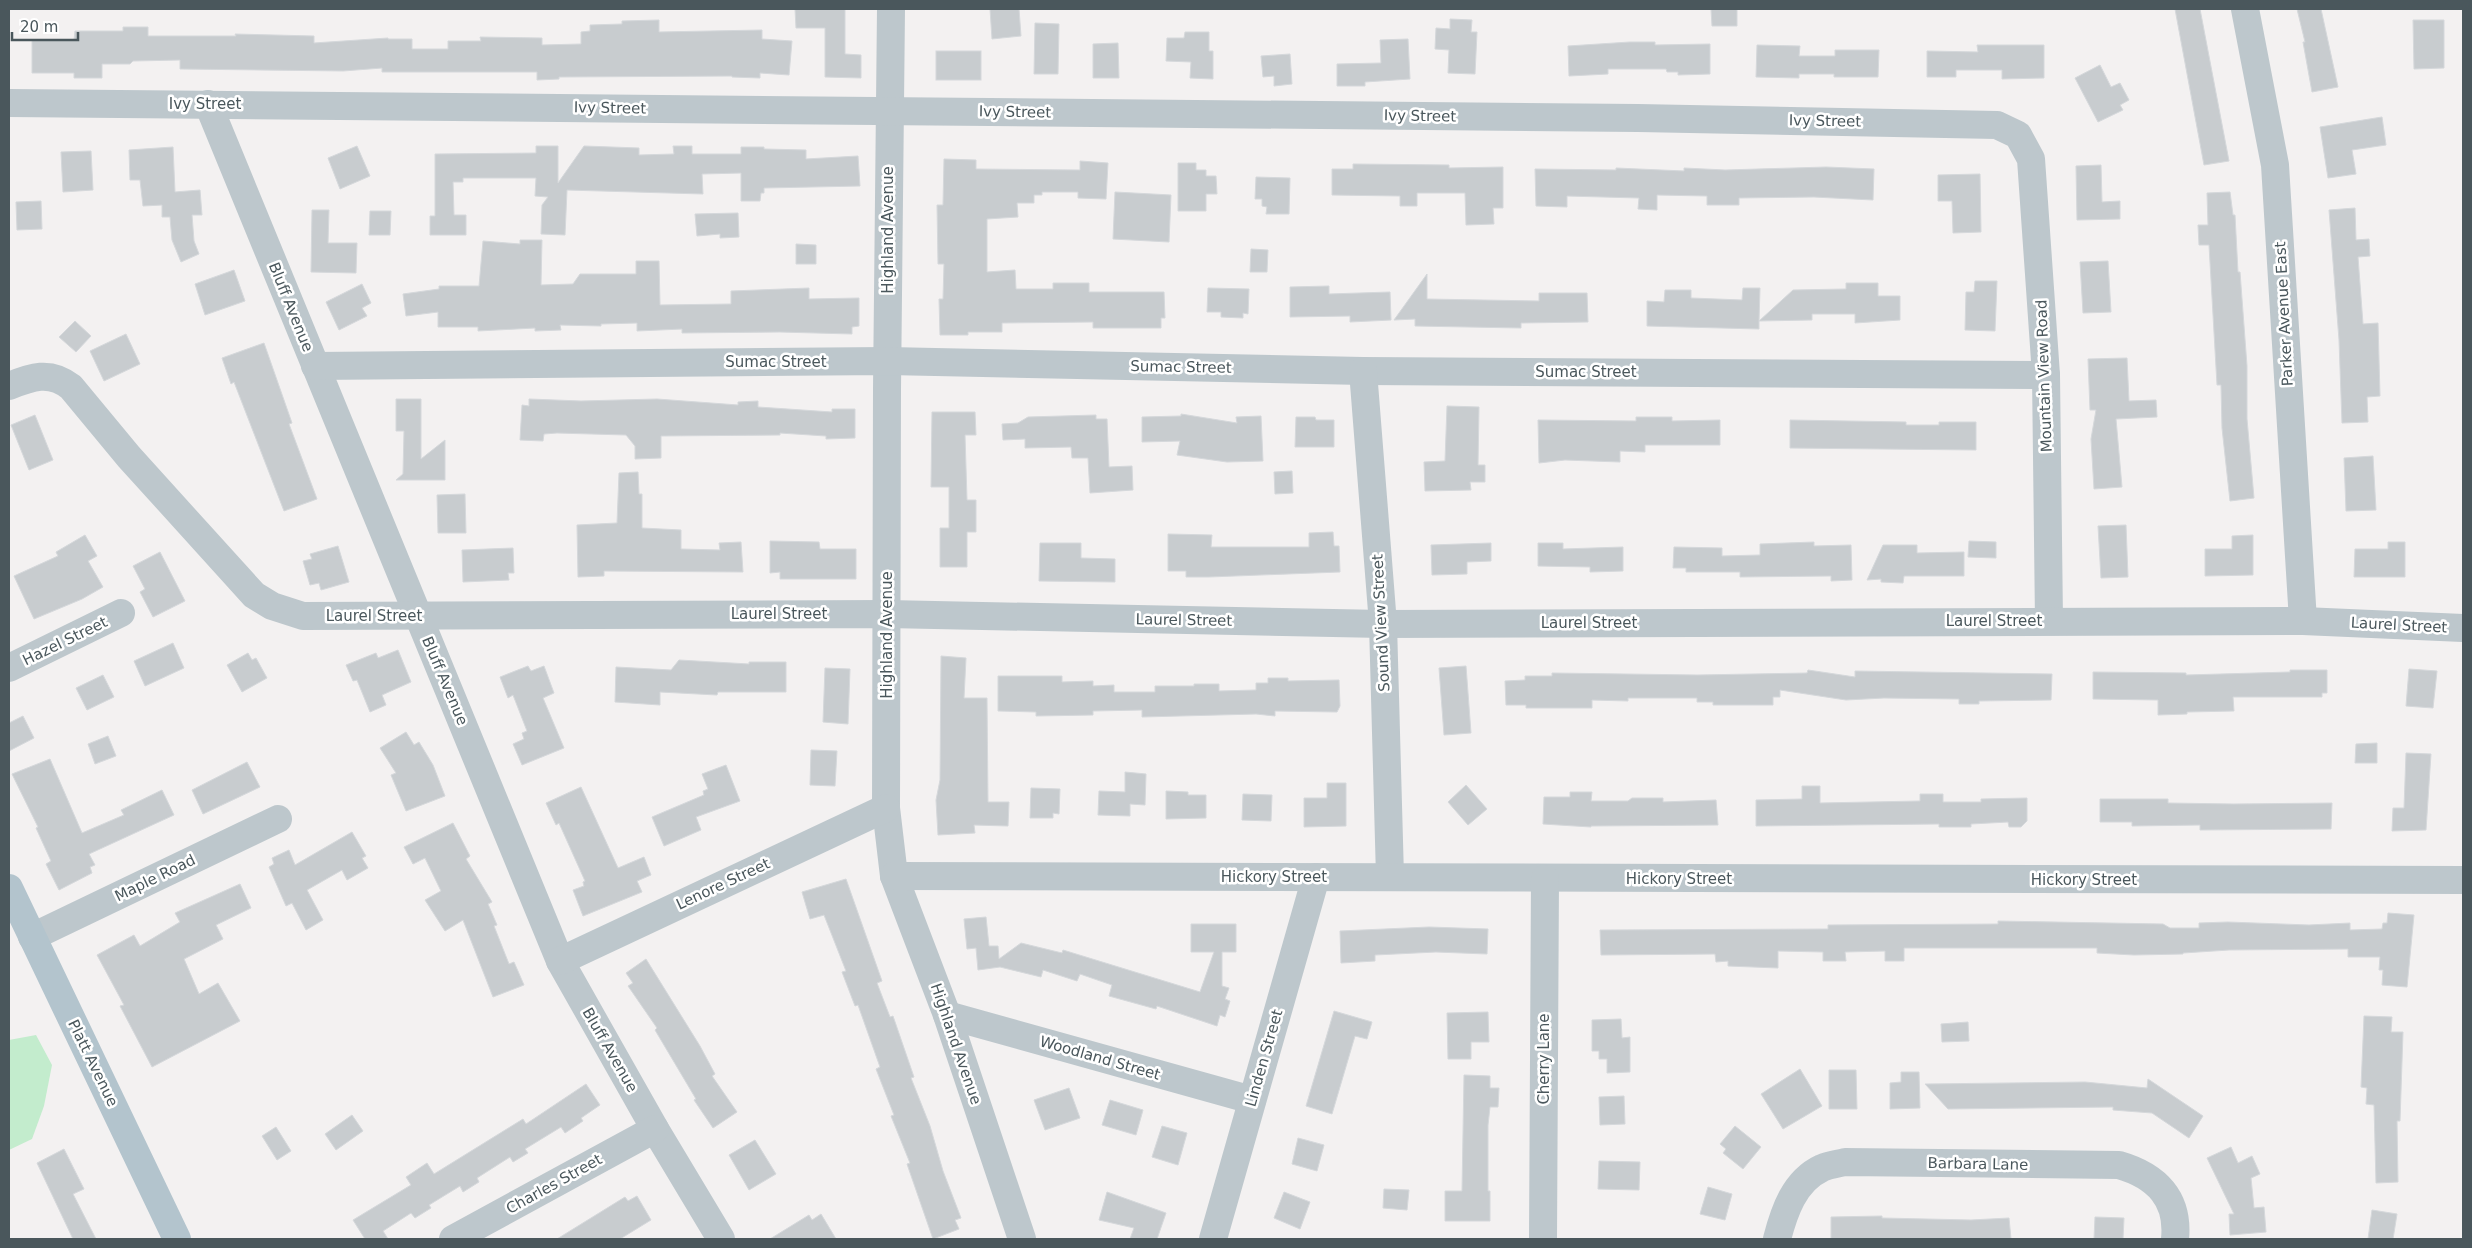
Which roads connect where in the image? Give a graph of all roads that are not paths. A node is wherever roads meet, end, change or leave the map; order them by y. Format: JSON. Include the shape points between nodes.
{"nodes":[{"id":1,"x":891,"y":9,"type":"edge"},
{"id":2,"x":2246,"y":9,"type":"edge"},
{"id":3,"x":9,"y":103,"type":"edge"},
{"id":4,"x":208,"y":104,"type":"junction"},
{"id":5,"x":889,"y":111,"type":"junction"},
{"id":6,"x":2018,"y":135,"type":"joint"},
{"id":7,"x":888,"y":361,"type":"junction"},
{"id":8,"x":315,"y":366,"type":"junction"},
{"id":9,"x":1363,"y":370,"type":"junction"},
{"id":10,"x":2046,"y":375,"type":"junction"},
{"id":11,"x":9,"y":386,"type":"edge"},
{"id":12,"x":121,"y":613,"type":"dead end"},
{"id":13,"x":887,"y":614,"type":"junction"},
{"id":14,"x":418,"y":617,"type":"junction"},
{"id":15,"x":2049,"y":621,"type":"junction"},
{"id":16,"x":2303,"y":621,"type":"junction"},
{"id":17,"x":1383,"y":624,"type":"junction"},
{"id":18,"x":2463,"y":628,"type":"edge"},
{"id":19,"x":9,"y":668,"type":"edge"},
{"id":20,"x":886,"y":808,"type":"junction"},
{"id":21,"x":278,"y":819,"type":"dead end"},
{"id":22,"x":894,"y":876,"type":"junction"},
{"id":23,"x":1316,"y":877,"type":"junction"},
{"id":24,"x":1390,"y":877,"type":"junction"},
{"id":25,"x":1545,"y":878,"type":"junction"},
{"id":26,"x":2463,"y":880,"type":"edge"},
{"id":27,"x":9,"y":888,"type":"edge"},
{"id":28,"x":32,"y":937,"type":"junction"},
{"id":29,"x":560,"y":962,"type":"junction"},
{"id":30,"x":947,"y":1015,"type":"junction"},
{"id":31,"x":1252,"y":1100,"type":"junction"},
{"id":32,"x":655,"y":1129,"type":"junction"},
{"id":33,"x":177,"y":1239,"type":"edge"},
{"id":34,"x":453,"y":1239,"type":"edge"},
{"id":35,"x":721,"y":1239,"type":"edge"},
{"id":36,"x":1022,"y":1239,"type":"edge"},
{"id":37,"x":1213,"y":1239,"type":"edge"},
{"id":38,"x":1543,"y":1239,"type":"edge"},
{"id":39,"x":1776,"y":1239,"type":"edge"},
{"id":40,"x":2175,"y":1239,"type":"edge"}],
"edges":[{"from":1,"to":5,"type":"street","name":"Highland Avenue"},
{"from":2,"to":16,"type":"street","name":"Parker Avenue East","via":[[2275,165]]},
{"from":3,"to":4,"type":"street","name":"Ivy Street"},
{"from":4,"to":5,"type":"street","name":"Ivy Street"},
{"from":4,"to":8,"type":"street","name":"Bluff Avenue"},
{"from":5,"to":6,"type":"street","name":"Ivy Street","via":[[1998,124]]},
{"from":5,"to":7,"type":"street","name":"Highland Avenue"},
{"from":6,"to":10,"type":"street","name":"Mountain View Road","via":[[2031,159]]},
{"from":7,"to":8,"type":"street","name":"Sumac Street"},
{"from":7,"to":9,"type":"street","name":"Sumac Street"},
{"from":7,"to":13,"type":"street","name":"Highland Avenue"},
{"from":8,"to":14,"type":"street","name":"Bluff Avenue"},
{"from":9,"to":10,"type":"street","name":"Sumac Street"},
{"from":9,"to":17,"type":"street","name":"Sound View Street"},
{"from":10,"to":15,"type":"street","name":"Mountain View Road"},
{"from":11,"to":14,"type":"street","name":"Laurel Street","via":[[45,376],[63,380],[71,386],[129,458],[247,588],[272,606],[303,616]]},
{"from":12,"to":19,"type":"street","name":"Hazel Street"},
{"from":13,"to":14,"type":"street","name":"Laurel Street"},
{"from":13,"to":17,"type":"street","name":"Laurel Street"},
{"from":13,"to":20,"type":"street","name":"Highland Avenue"},
{"from":14,"to":29,"type":"street","name":"Bluff Avenue"},
{"from":15,"to":16,"type":"street","name":"Laurel Street"},
{"from":15,"to":17,"type":"street","name":"Laurel Street"},
{"from":16,"to":18,"type":"street","name":"Laurel Street"},
{"from":17,"to":24,"type":"street","name":"Sound View Street"},
{"from":20,"to":22,"type":"street","name":"Highland Avenue"},
{"from":20,"to":29,"type":"street","name":"Lenore Street"},
{"from":21,"to":28,"type":"street","name":"Maple Road"},
{"from":22,"to":23,"type":"street","name":"Hickory Street"},
{"from":22,"to":30,"type":"street","name":"Highland Avenue"},
{"from":23,"to":24,"type":"street","name":"Hickory Street"},
{"from":23,"to":31,"type":"street","name":"Linden Street"},
{"from":24,"to":25,"type":"street","name":"Hickory Street"},
{"from":25,"to":26,"type":"street","name":"Hickory Street"},
{"from":25,"to":38,"type":"street","name":"Cherry Lane"},
{"from":27,"to":28,"type":"main road","name":"Platt Avenue"},
{"from":28,"to":33,"type":"main road","name":"Platt Avenue"},
{"from":29,"to":32,"type":"street","name":"Bluff Avenue"},
{"from":30,"to":31,"type":"street","name":"Woodland Street"},
{"from":30,"to":36,"type":"street","name":"Highland Avenue"},
{"from":31,"to":37,"type":"street","name":"Linden Street"},
{"from":32,"to":34,"type":"street","name":"Charles Street"},
{"from":32,"to":35,"type":"street","name":"Bluff Avenue"},
{"from":39,"to":40,"type":"street","name":"Barbara Lane","via":[[1787,1205],[1802,1183],[1821,1168],[1845,1162],[2120,1165],[2152,1179],[2163,1191],[2176,1221]]}]}
